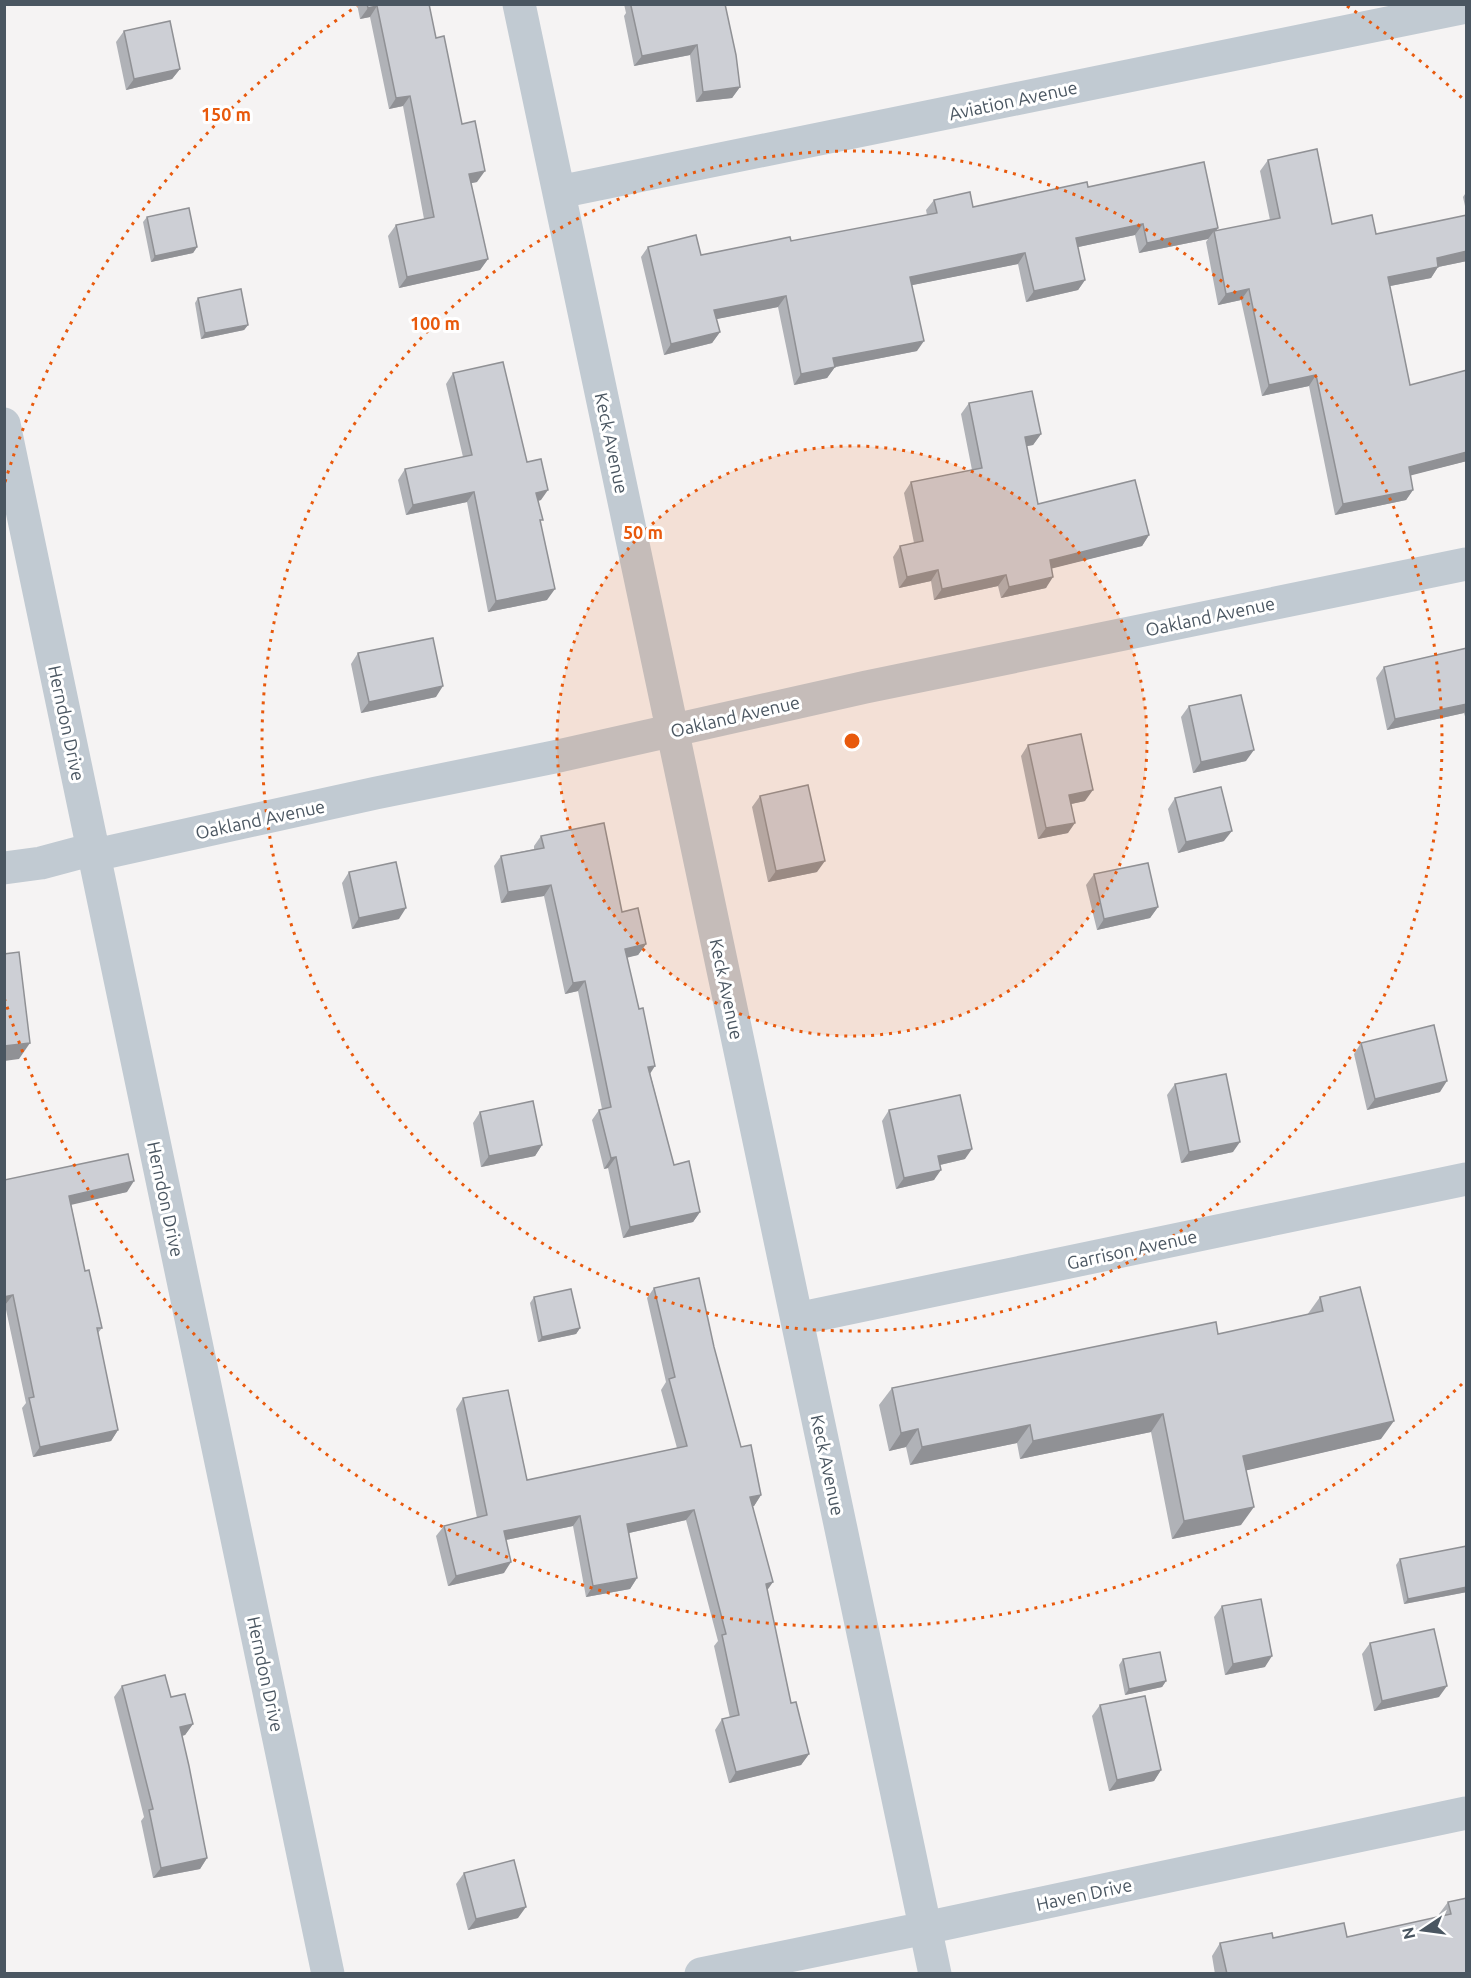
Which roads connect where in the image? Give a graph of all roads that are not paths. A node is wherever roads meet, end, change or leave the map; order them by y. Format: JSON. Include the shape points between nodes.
{"nodes":[{"id":1,"x":519,"y":4,"type":"edge"},
{"id":2,"x":1467,"y":7,"type":"edge"},
{"id":3,"x":559,"y":192,"type":"junction"},
{"id":4,"x":4,"y":424,"type":"edge"},
{"id":5,"x":1467,"y":564,"type":"edge"},
{"id":6,"x":672,"y":730,"type":"junction"},
{"id":7,"x":95,"y":855,"type":"junction"},
{"id":8,"x":4,"y":868,"type":"edge"},
{"id":9,"x":1467,"y":1179,"type":"edge"},
{"id":10,"x":797,"y":1319,"type":"junction"},
{"id":11,"x":1467,"y":1813,"type":"edge"},
{"id":12,"x":926,"y":1928,"type":"junction"},
{"id":13,"x":328,"y":1974,"type":"edge"},
{"id":14,"x":701,"y":1974,"type":"edge"},
{"id":15,"x":935,"y":1974,"type":"edge"}],
"edges":[{"from":1,"to":3,"type":"street","name":"Keck Avenue"},
{"from":2,"to":3,"type":"street","name":"Aviation Avenue"},
{"from":3,"to":6,"type":"street","name":"Keck Avenue"},
{"from":4,"to":7,"type":"street","name":"Herndon Drive"},
{"from":5,"to":6,"type":"street","name":"Oakland Avenue"},
{"from":6,"to":7,"type":"street","name":"Oakland Avenue"},
{"from":6,"to":10,"type":"street","name":"Keck Avenue"},
{"from":7,"to":8,"type":"street","name":"Oakland Avenue","via":[[82,852]]},
{"from":7,"to":13,"type":"street","name":"Herndon Drive"},
{"from":9,"to":10,"type":"street","name":"Garrison Avenue"},
{"from":10,"to":12,"type":"street","name":"Keck Avenue"},
{"from":11,"to":12,"type":"street","name":"Haven Drive"},
{"from":12,"to":14,"type":"street","name":"Haven Drive"},
{"from":12,"to":15,"type":"street","name":"Keck Avenue"}]}
